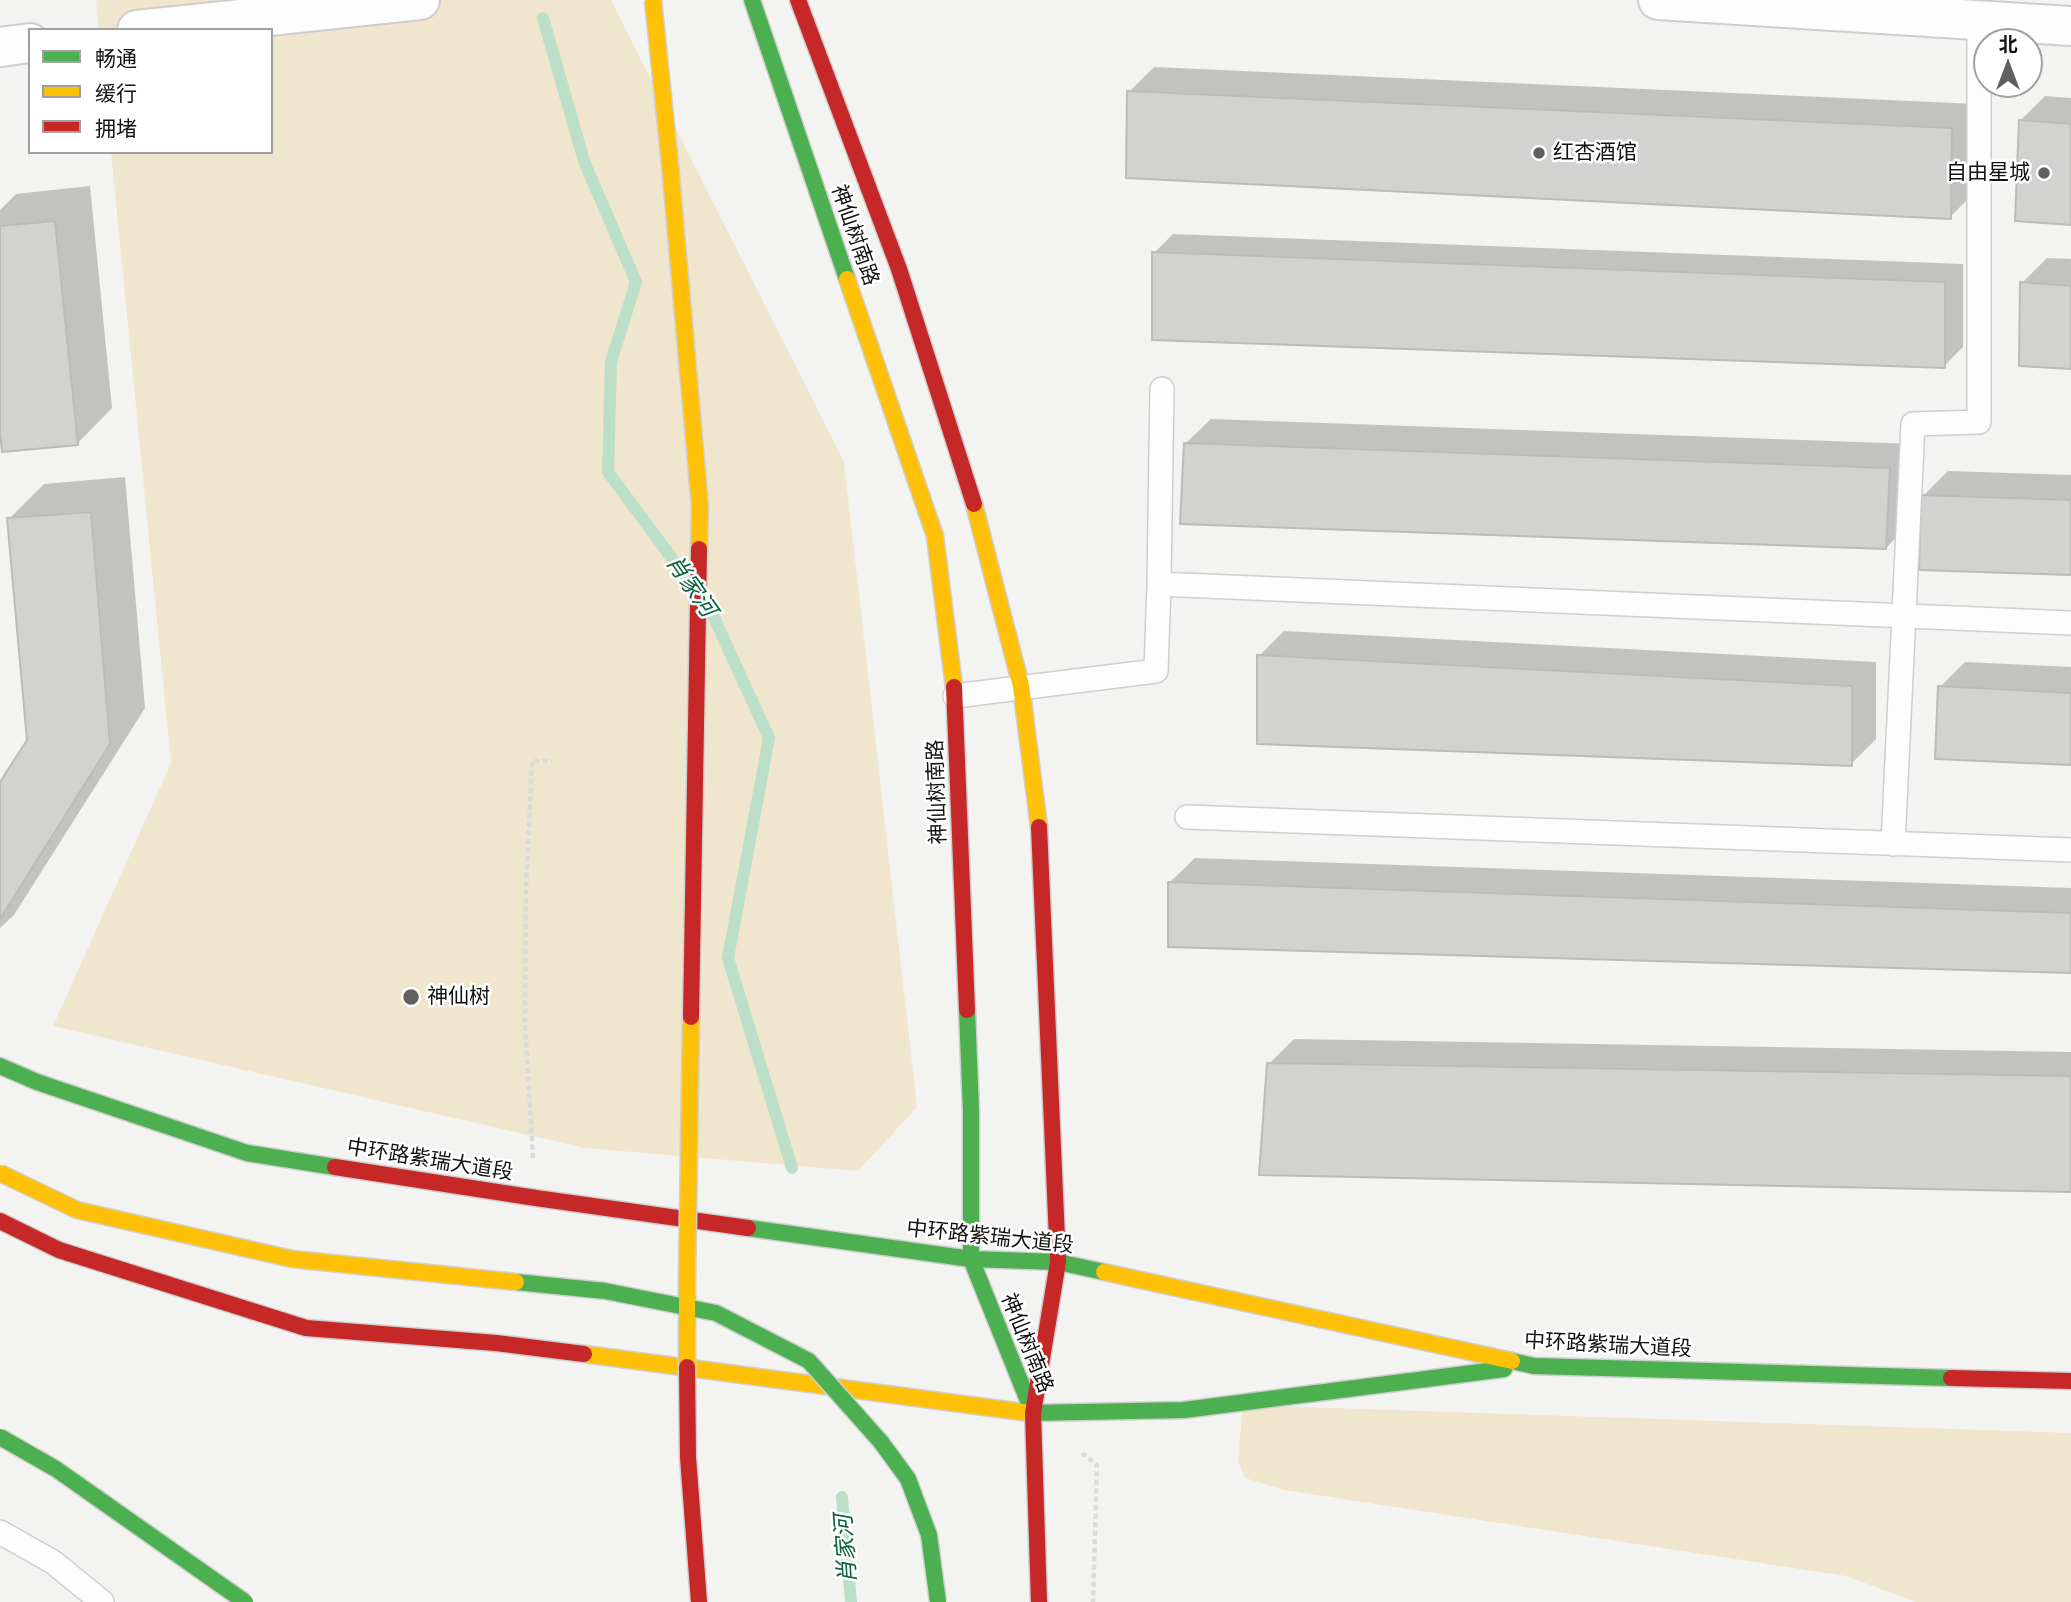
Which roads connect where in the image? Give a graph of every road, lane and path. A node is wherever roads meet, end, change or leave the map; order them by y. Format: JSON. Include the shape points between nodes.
{"nodes":[{"id":1,"x":420,"y":0,"type":"edge"},
{"id":2,"x":653,"y":0,"type":"edge"},
{"id":3,"x":752,"y":0,"type":"edge"},
{"id":4,"x":798,"y":0,"type":"edge"},
{"id":5,"x":1658,"y":0,"type":"edge"},
{"id":6,"x":2070,"y":17,"type":"edge"},
{"id":7,"x":1979,"y":20,"type":"junction"},
{"id":8,"x":156,"y":28,"type":"edge"},
{"id":9,"x":28,"y":43,"type":"edge"},
{"id":10,"x":0,"y":47,"type":"edge"},
{"id":11,"x":1162,"y":389,"type":"dead end"},
{"id":12,"x":1159,"y":584,"type":"junction"},
{"id":13,"x":1904,"y":615,"type":"junction"},
{"id":14,"x":2071,"y":623,"type":"edge"},
{"id":15,"x":1021,"y":686,"type":"junction"},
{"id":16,"x":955,"y":696,"type":"junction"},
{"id":17,"x":552,"y":761,"type":"dead end"},
{"id":18,"x":1187,"y":817,"type":"dead end"},
{"id":19,"x":1893,"y":844,"type":"junction"},
{"id":20,"x":2071,"y":850,"type":"edge"},
{"id":21,"x":0,"y":1066,"type":"edge"},
{"id":22,"x":0,"y":1173,"type":"edge"},
{"id":23,"x":536,"y":1198,"type":"junction"},
{"id":24,"x":0,"y":1221,"type":"edge"},
{"id":25,"x":971,"y":1259,"type":"junction"},
{"id":26,"x":1058,"y":1262,"type":"junction"},
{"id":27,"x":1534,"y":1366,"type":"junction"},
{"id":28,"x":2071,"y":1381,"type":"edge"},
{"id":29,"x":1033,"y":1413,"type":"junction"},
{"id":30,"x":0,"y":1437,"type":"edge"},
{"id":31,"x":0,"y":1532,"type":"edge"},
{"id":32,"x":102,"y":1602,"type":"edge"},
{"id":33,"x":245,"y":1602,"type":"edge"},
{"id":34,"x":699,"y":1602,"type":"edge"},
{"id":35,"x":937,"y":1602,"type":"edge"},
{"id":36,"x":1039,"y":1602,"type":"edge"},
{"id":37,"x":1093,"y":1602,"type":"edge"}],
"edges":[{"from":1,"to":8,"type":"street"},
{"from":2,"to":34,"type":"main road","bridge":true,"via":[[700,507],[687,1281],[688,1457]]},
{"from":3,"to":16,"type":"main road","name":"神仙树南路","via":[[935,536]]},
{"from":4,"to":15,"type":"main road","via":[[899,269],[980,523]]},
{"from":5,"to":7,"type":"street"},
{"from":6,"to":7,"type":"street"},
{"from":7,"to":13,"type":"lane","via":[[1979,422],[1913,424]]},
{"from":9,"to":10,"type":"street"},
{"from":11,"to":12,"type":"lane"},
{"from":12,"to":13,"type":"lane"},
{"from":12,"to":15,"type":"lane","via":[[1156,671]]},
{"from":13,"to":14,"type":"lane"},
{"from":13,"to":19,"type":"lane"},
{"from":15,"to":16,"type":"lane"},
{"from":15,"to":26,"type":"main road","via":[[1039,828]]},
{"from":16,"to":25,"type":"main road","name":"神仙树南路","via":[[971,1111]]},
{"from":17,"to":23,"type":"path","via":[[532,761],[526,889],[525,1025]]},
{"from":18,"to":19,"type":"lane"},
{"from":19,"to":20,"type":"lane"},
{"from":21,"to":23,"type":"main road","name":"中环路紫瑞大道段","via":[[247,1153]]},
{"from":22,"to":35,"type":"main road","bridge":true,"via":[[77,1210],[292,1259],[605,1291],[716,1313],[809,1361],[881,1442],[908,1479],[929,1535]]},
{"from":23,"to":25,"type":"main road","name":"中环路紫瑞大道段"},
{"from":24,"to":29,"type":"main road","via":[[59,1250],[306,1328],[496,1343]]},
{"from":25,"to":26,"type":"main road","name":"中环路紫瑞大道段"},
{"from":25,"to":29,"type":"main road","name":"神仙树南路"},
{"from":26,"to":27,"type":"main road","name":"中环路紫瑞大道段"},
{"from":26,"to":29,"type":"main road"},
{"from":27,"to":28,"type":"main road","name":"中环路紫瑞大道段"},
{"from":27,"to":29,"type":"main road","via":[[1184,1410]]},
{"from":29,"to":36,"type":"main road","name":"神仙树南路"},
{"from":29,"to":37,"type":"path","via":[[1097,1465]]},
{"from":30,"to":33,"type":"main road","bridge":true,"via":[[56,1469]]},
{"from":31,"to":32,"type":"lane","via":[[53,1562]]}]}
